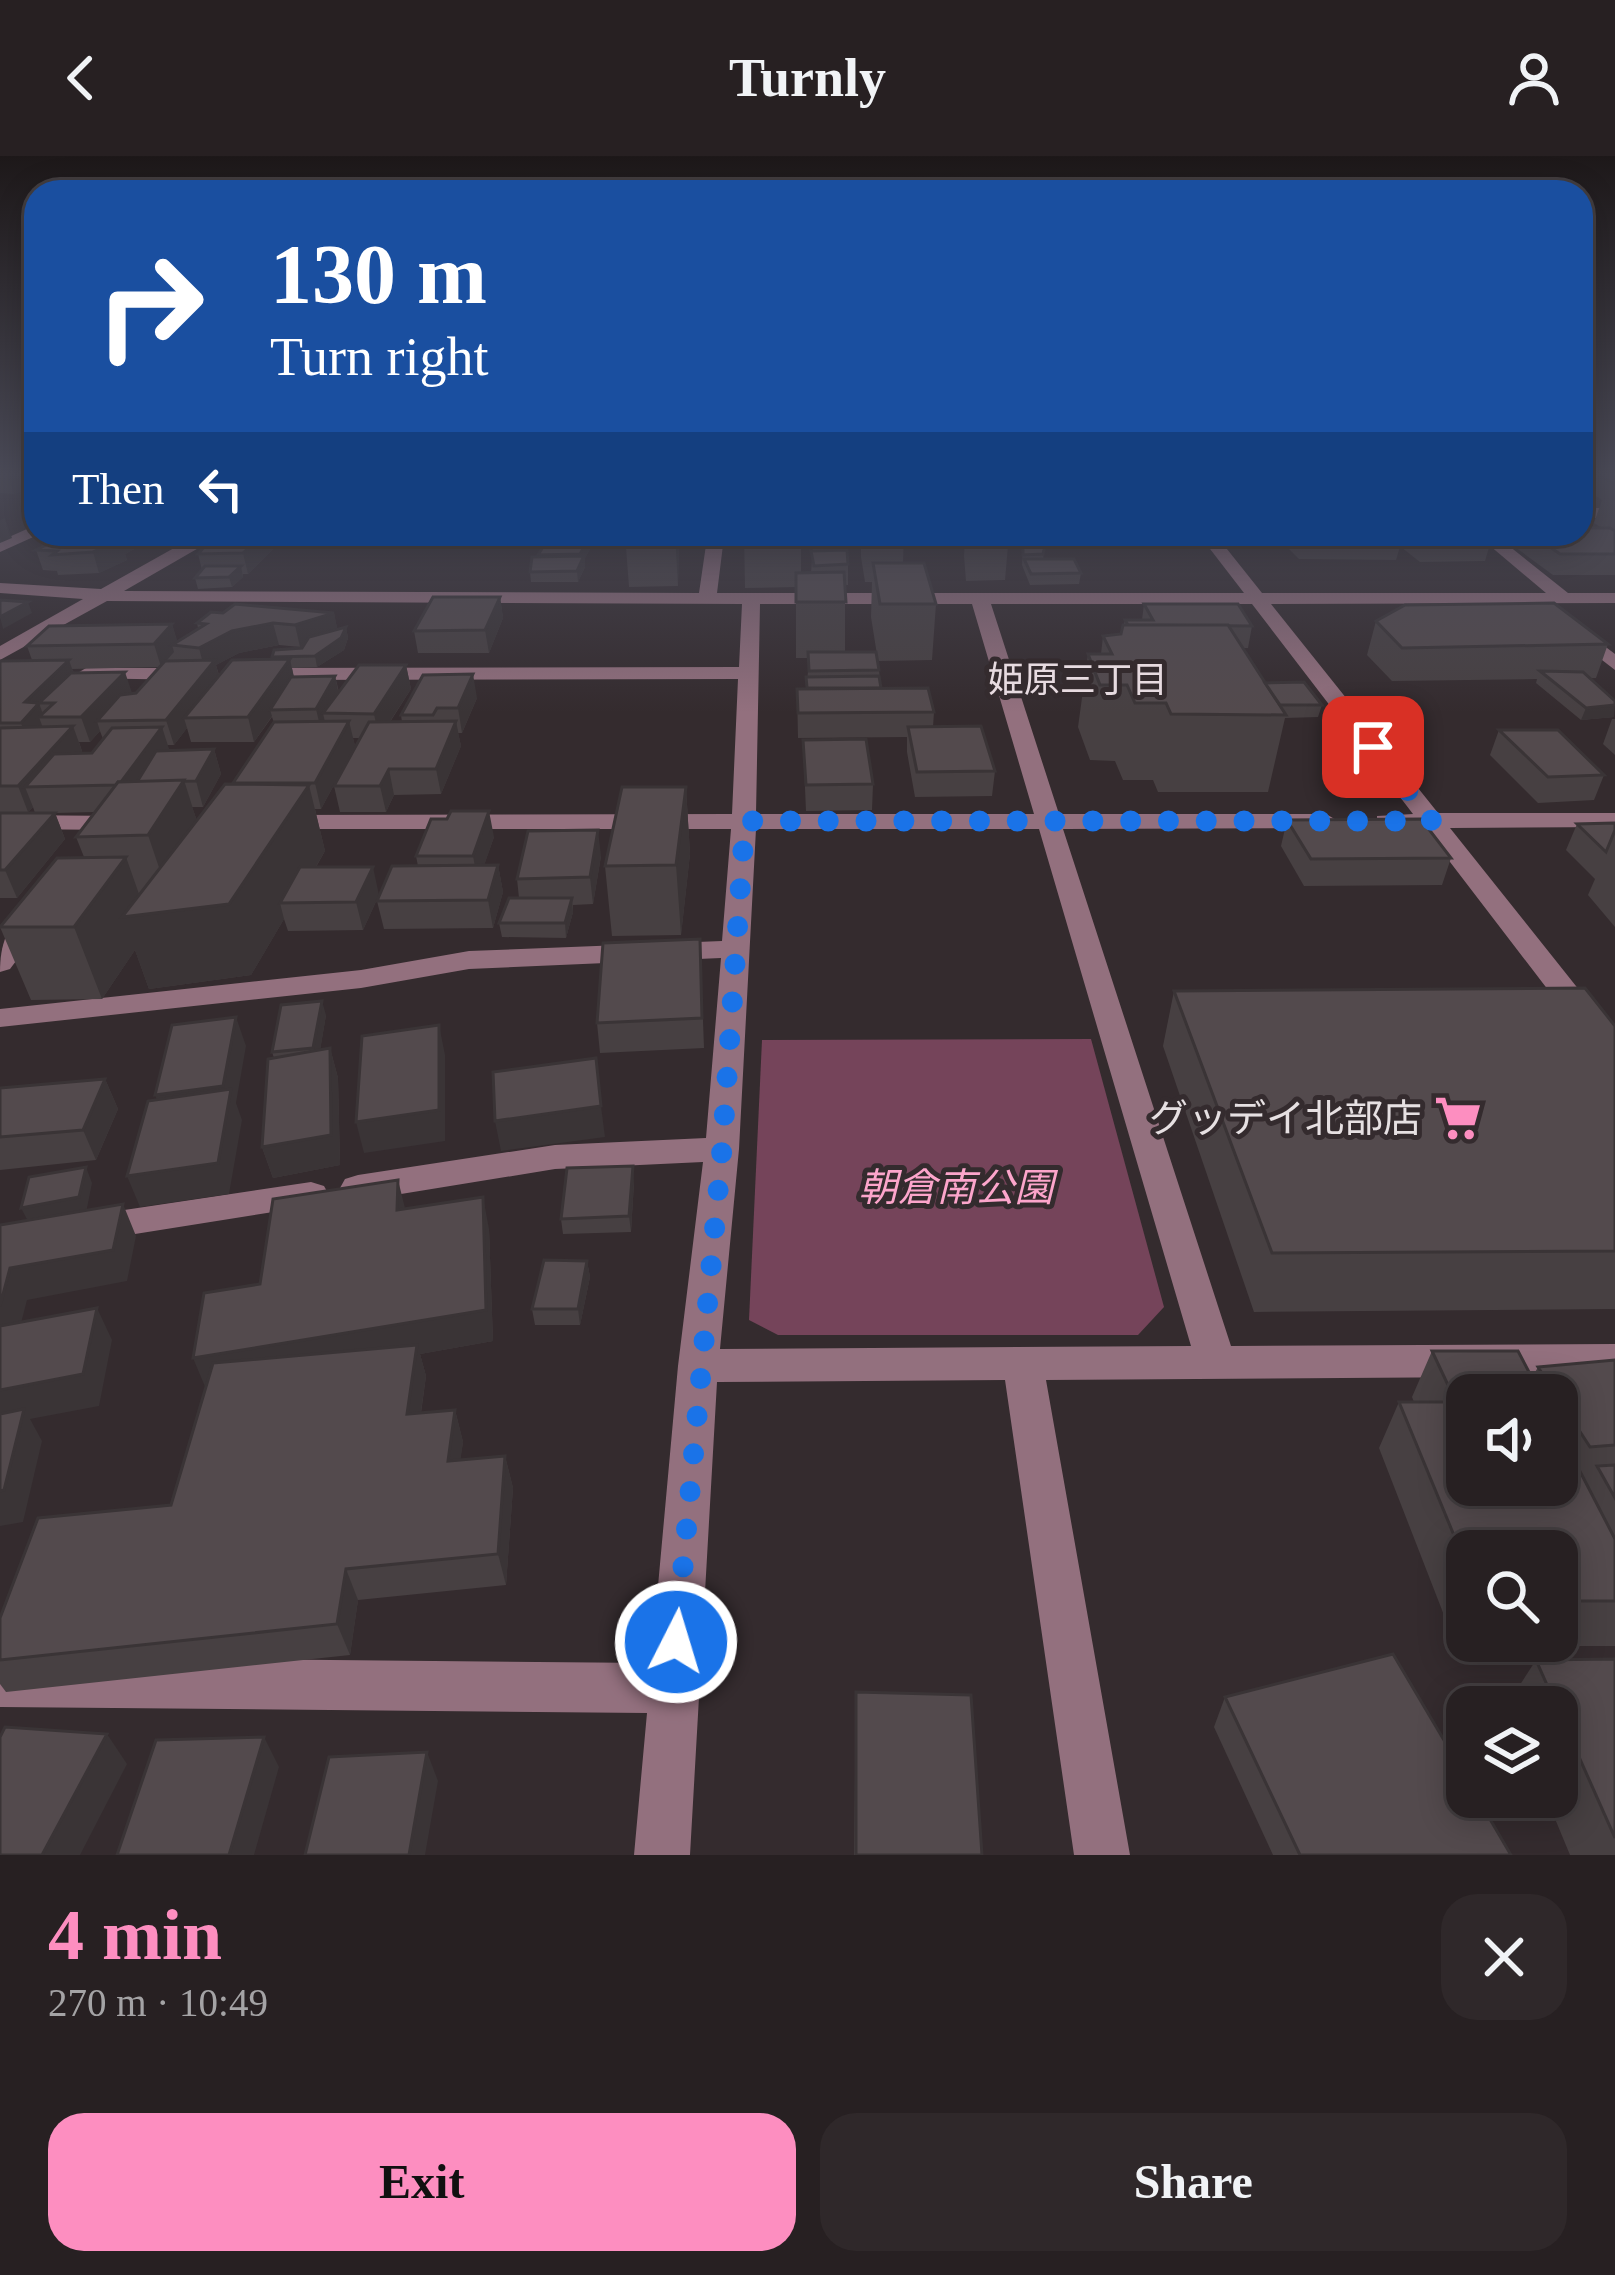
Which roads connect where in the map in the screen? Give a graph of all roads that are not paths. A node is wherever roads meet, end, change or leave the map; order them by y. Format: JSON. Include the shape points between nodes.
{"nodes":[{"id":1,"x":175,"y":554,"type":"edge"},
{"id":2,"x":712,"y":554,"type":"edge"},
{"id":3,"x":1222,"y":554,"type":"edge"},
{"id":4,"x":1509,"y":554,"type":"edge"},
{"id":5,"x":0,"y":588,"type":"edge"},
{"id":6,"x":100,"y":596,"type":"junction"},
{"id":7,"x":706,"y":598,"type":"junction"},
{"id":8,"x":751,"y":598,"type":"junction"},
{"id":9,"x":1537,"y":598,"type":"junction"},
{"id":10,"x":1564,"y":598,"type":"junction"},
{"id":11,"x":1615,"y":598,"type":"edge"},
{"id":12,"x":980,"y":599,"type":"junction"},
{"id":13,"x":1256,"y":599,"type":"junction"},
{"id":14,"x":0,"y":654,"type":"edge"},
{"id":15,"x":1615,"y":664,"type":"edge"},
{"id":16,"x":746,"y":673,"type":"junction"},
{"id":17,"x":70,"y":674,"type":"edge"},
{"id":18,"x":210,"y":674,"type":"edge"},
{"id":19,"x":233,"y":674,"type":"edge"},
{"id":20,"x":1615,"y":820,"type":"edge"},
{"id":21,"x":745,"y":821,"type":"junction"},
{"id":22,"x":1050,"y":821,"type":"junction"},
{"id":23,"x":1432,"y":821,"type":"junction"},
{"id":24,"x":0,"y":822,"type":"edge"},
{"id":25,"x":106,"y":823,"type":"junction"},
{"id":26,"x":153,"y":823,"type":"edge"},
{"id":27,"x":248,"y":823,"type":"edge"},
{"id":28,"x":80,"y":858,"type":"edge"},
{"id":29,"x":53,"y":893,"type":"edge"},
{"id":30,"x":735,"y":949,"type":"junction"},
{"id":31,"x":0,"y":963,"type":"edge"},
{"id":32,"x":0,"y":1018,"type":"edge"},
{"id":33,"x":1615,"y":1056,"type":"edge"},
{"id":34,"x":722,"y":1149,"type":"junction"},
{"id":35,"x":47,"y":1235,"type":"edge"},
{"id":36,"x":1615,"y":1360,"type":"edge"},
{"id":37,"x":1216,"y":1363,"type":"junction"},
{"id":38,"x":1023,"y":1364,"type":"junction"},
{"id":39,"x":698,"y":1366,"type":"junction"},
{"id":40,"x":0,"y":1682,"type":"edge"},
{"id":41,"x":672,"y":1688,"type":"junction"},
{"id":42,"x":662,"y":1855,"type":"edge"},
{"id":43,"x":1102,"y":1855,"type":"edge"}],
"edges":[{"from":1,"to":6,"type":"street"},
{"from":2,"to":7,"type":"street"},
{"from":3,"to":13,"type":"street"},
{"from":4,"to":10,"type":"street"},
{"from":5,"to":6,"type":"street"},
{"from":6,"to":7,"type":"street"},
{"from":6,"to":14,"type":"street"},
{"from":7,"to":8,"type":"street"},
{"from":8,"to":12,"type":"street"},
{"from":8,"to":16,"type":"street"},
{"from":9,"to":10,"type":"street"},
{"from":9,"to":13,"type":"street"},
{"from":9,"to":15,"type":"street"},
{"from":10,"to":11,"type":"street"},
{"from":12,"to":13,"type":"street"},
{"from":12,"to":22,"type":"street"},
{"from":13,"to":23,"type":"street"},
{"from":16,"to":19,"type":"street"},
{"from":16,"to":21,"type":"street"},
{"from":17,"to":18,"type":"street"},
{"from":20,"to":23,"type":"street"},
{"from":21,"to":22,"type":"street"},
{"from":21,"to":27,"type":"street"},
{"from":21,"to":30,"type":"street"},
{"from":22,"to":23,"type":"street"},
{"from":22,"to":37,"type":"street"},
{"from":23,"to":33,"type":"street"},
{"from":24,"to":25,"type":"street"},
{"from":25,"to":26,"type":"street"},
{"from":25,"to":28,"type":"street"},
{"from":29,"to":31,"type":"street"},
{"from":30,"to":32,"type":"street","via":[[469,959],[361,979]]},
{"from":30,"to":34,"type":"street"},
{"from":34,"to":35,"type":"street","via":[[555,1157]]},
{"from":34,"to":39,"type":"street"},
{"from":36,"to":37,"type":"street"},
{"from":37,"to":38,"type":"street"},
{"from":38,"to":39,"type":"street"},
{"from":38,"to":43,"type":"street"},
{"from":39,"to":41,"type":"street"},
{"from":40,"to":41,"type":"street"},
{"from":41,"to":42,"type":"street"}]}
